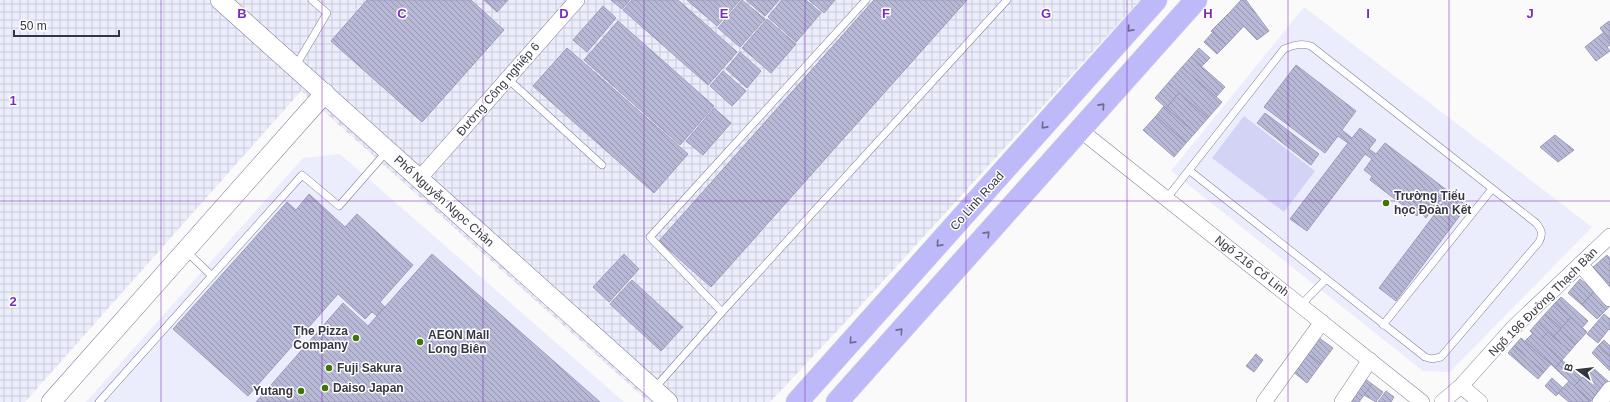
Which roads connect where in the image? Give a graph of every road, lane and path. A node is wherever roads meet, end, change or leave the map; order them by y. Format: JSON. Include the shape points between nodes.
{"nodes":[{"id":1,"x":220,"y":0,"type":"edge"},
{"id":2,"x":312,"y":0,"type":"edge"},
{"id":3,"x":577,"y":0,"type":"edge"},
{"id":4,"x":866,"y":0,"type":"edge"},
{"id":5,"x":1007,"y":0,"type":"edge"},
{"id":6,"x":1156,"y":0,"type":"edge"},
{"id":7,"x":1196,"y":0,"type":"edge"},
{"id":8,"x":295,"y":67,"type":"junction"},
{"id":9,"x":508,"y":79,"type":"junction"},
{"id":10,"x":325,"y":94,"type":"junction"},
{"id":11,"x":1080,"y":130,"type":"junction"},
{"id":12,"x":388,"y":150,"type":"junction"},
{"id":13,"x":602,"y":165,"type":"dead end"},
{"id":14,"x":1190,"y":171,"type":"junction"},
{"id":15,"x":419,"y":178,"type":"junction"},
{"id":16,"x":1492,"y":189,"type":"junction"},
{"id":17,"x":1167,"y":198,"type":"junction"},
{"id":18,"x":1610,"y":236,"type":"edge"},
{"id":19,"x":186,"y":251,"type":"junction"},
{"id":20,"x":1580,"y":264,"type":"junction"},
{"id":21,"x":212,"y":276,"type":"junction"},
{"id":22,"x":1326,"y":279,"type":"junction"},
{"id":23,"x":1610,"y":299,"type":"edge"},
{"id":24,"x":1301,"y":305,"type":"junction"},
{"id":25,"x":722,"y":312,"type":"junction"},
{"id":26,"x":1322,"y":322,"type":"junction"},
{"id":27,"x":1383,"y":324,"type":"junction"},
{"id":28,"x":1370,"y":360,"type":"junction"},
{"id":29,"x":1461,"y":386,"type":"junction"},
{"id":30,"x":654,"y":389,"type":"junction"},
{"id":31,"x":1610,"y":389,"type":"edge"},
{"id":32,"x":1414,"y":399,"type":"edge"},
{"id":33,"x":51,"y":402,"type":"edge"},
{"id":34,"x":99,"y":402,"type":"edge"},
{"id":35,"x":668,"y":402,"type":"edge"},
{"id":36,"x":797,"y":402,"type":"edge"},
{"id":37,"x":837,"y":402,"type":"edge"},
{"id":38,"x":1264,"y":402,"type":"edge"},
{"id":39,"x":1342,"y":402,"type":"edge"},
{"id":40,"x":1442,"y":402,"type":"edge"},
{"id":41,"x":1480,"y":402,"type":"edge"},
{"id":42,"x":1600,"y":402,"type":"edge"}],
"edges":[{"from":1,"to":8,"type":"street","name":"Phố Nguyễn Ngọc Chân"},
{"from":2,"to":8,"type":"lane","via":[[326,13]]},
{"from":3,"to":9,"type":"street","name":"Đường Công nghiệp 6"},
{"from":4,"to":25,"type":"lane","via":[[650,237]]},
{"from":5,"to":25,"type":"lane"},
{"from":6,"to":36,"type":"main road","name":"Co Linh Road","one_way":true},
{"from":11,"to":7,"type":"main road","one_way":true},
{"from":8,"to":10,"type":"street","name":"Phố Nguyễn Ngọc Chân"},
{"from":9,"to":13,"type":"lane"},
{"from":9,"to":15,"type":"street","name":"Đường Công nghiệp 6"},
{"from":10,"to":12,"type":"street","name":"Phố Nguyễn Ngọc Chân"},
{"from":10,"to":19,"type":"street"},
{"from":11,"to":17,"type":"street","name":"Ngõ 216 Cổ Linh"},
{"from":37,"to":11,"type":"main road","one_way":true},
{"from":12,"to":15,"type":"street","name":"Phố Nguyễn Ngọc Chân"},
{"from":12,"to":21,"type":"lane","via":[[339,206],[302,175]]},
{"from":14,"to":16,"type":"lane","via":[[1284,49],[1304,44],[1311,46]]},
{"from":14,"to":17,"type":"lane"},
{"from":14,"to":22,"type":"lane"},
{"from":15,"to":30,"type":"street","name":"Phố Nguyễn Ngọc Chân"},
{"from":16,"to":27,"type":"lane"},
{"from":16,"to":27,"type":"lane","via":[[1541,228],[1542,236],[1539,242],[1441,357],[1425,357]]},
{"from":17,"to":24,"type":"street","name":"Ngõ 216 Cổ Linh"},
{"from":18,"to":20,"type":"street","name":"Ngõ 196 Đường Thạch Bàn"},
{"from":19,"to":21,"type":"lane"},
{"from":19,"to":33,"type":"street"},
{"from":20,"to":23,"type":"street"},
{"from":20,"to":29,"type":"street","name":"Ngõ 196 Đường Thạch Bàn","via":[[1513,328]]},
{"from":21,"to":34,"type":"lane"},
{"from":22,"to":24,"type":"lane"},
{"from":22,"to":27,"type":"lane"},
{"from":24,"to":26,"type":"street","name":"Ngõ 216 Cổ Linh"},
{"from":25,"to":30,"type":"lane"},
{"from":26,"to":28,"type":"street","name":"Ngõ 216 Cổ Linh"},
{"from":26,"to":38,"type":"street"},
{"from":28,"to":32,"type":"street","name":"Ngõ 216 Cổ Linh"},
{"from":28,"to":39,"type":"street"},
{"from":29,"to":40,"type":"street","name":"Ngõ 196 Đường Thạch Bàn"},
{"from":29,"to":41,"type":"street"},
{"from":30,"to":35,"type":"street","name":"Phố Nguyễn Ngọc Chân"},
{"from":31,"to":42,"type":"street"}]}
